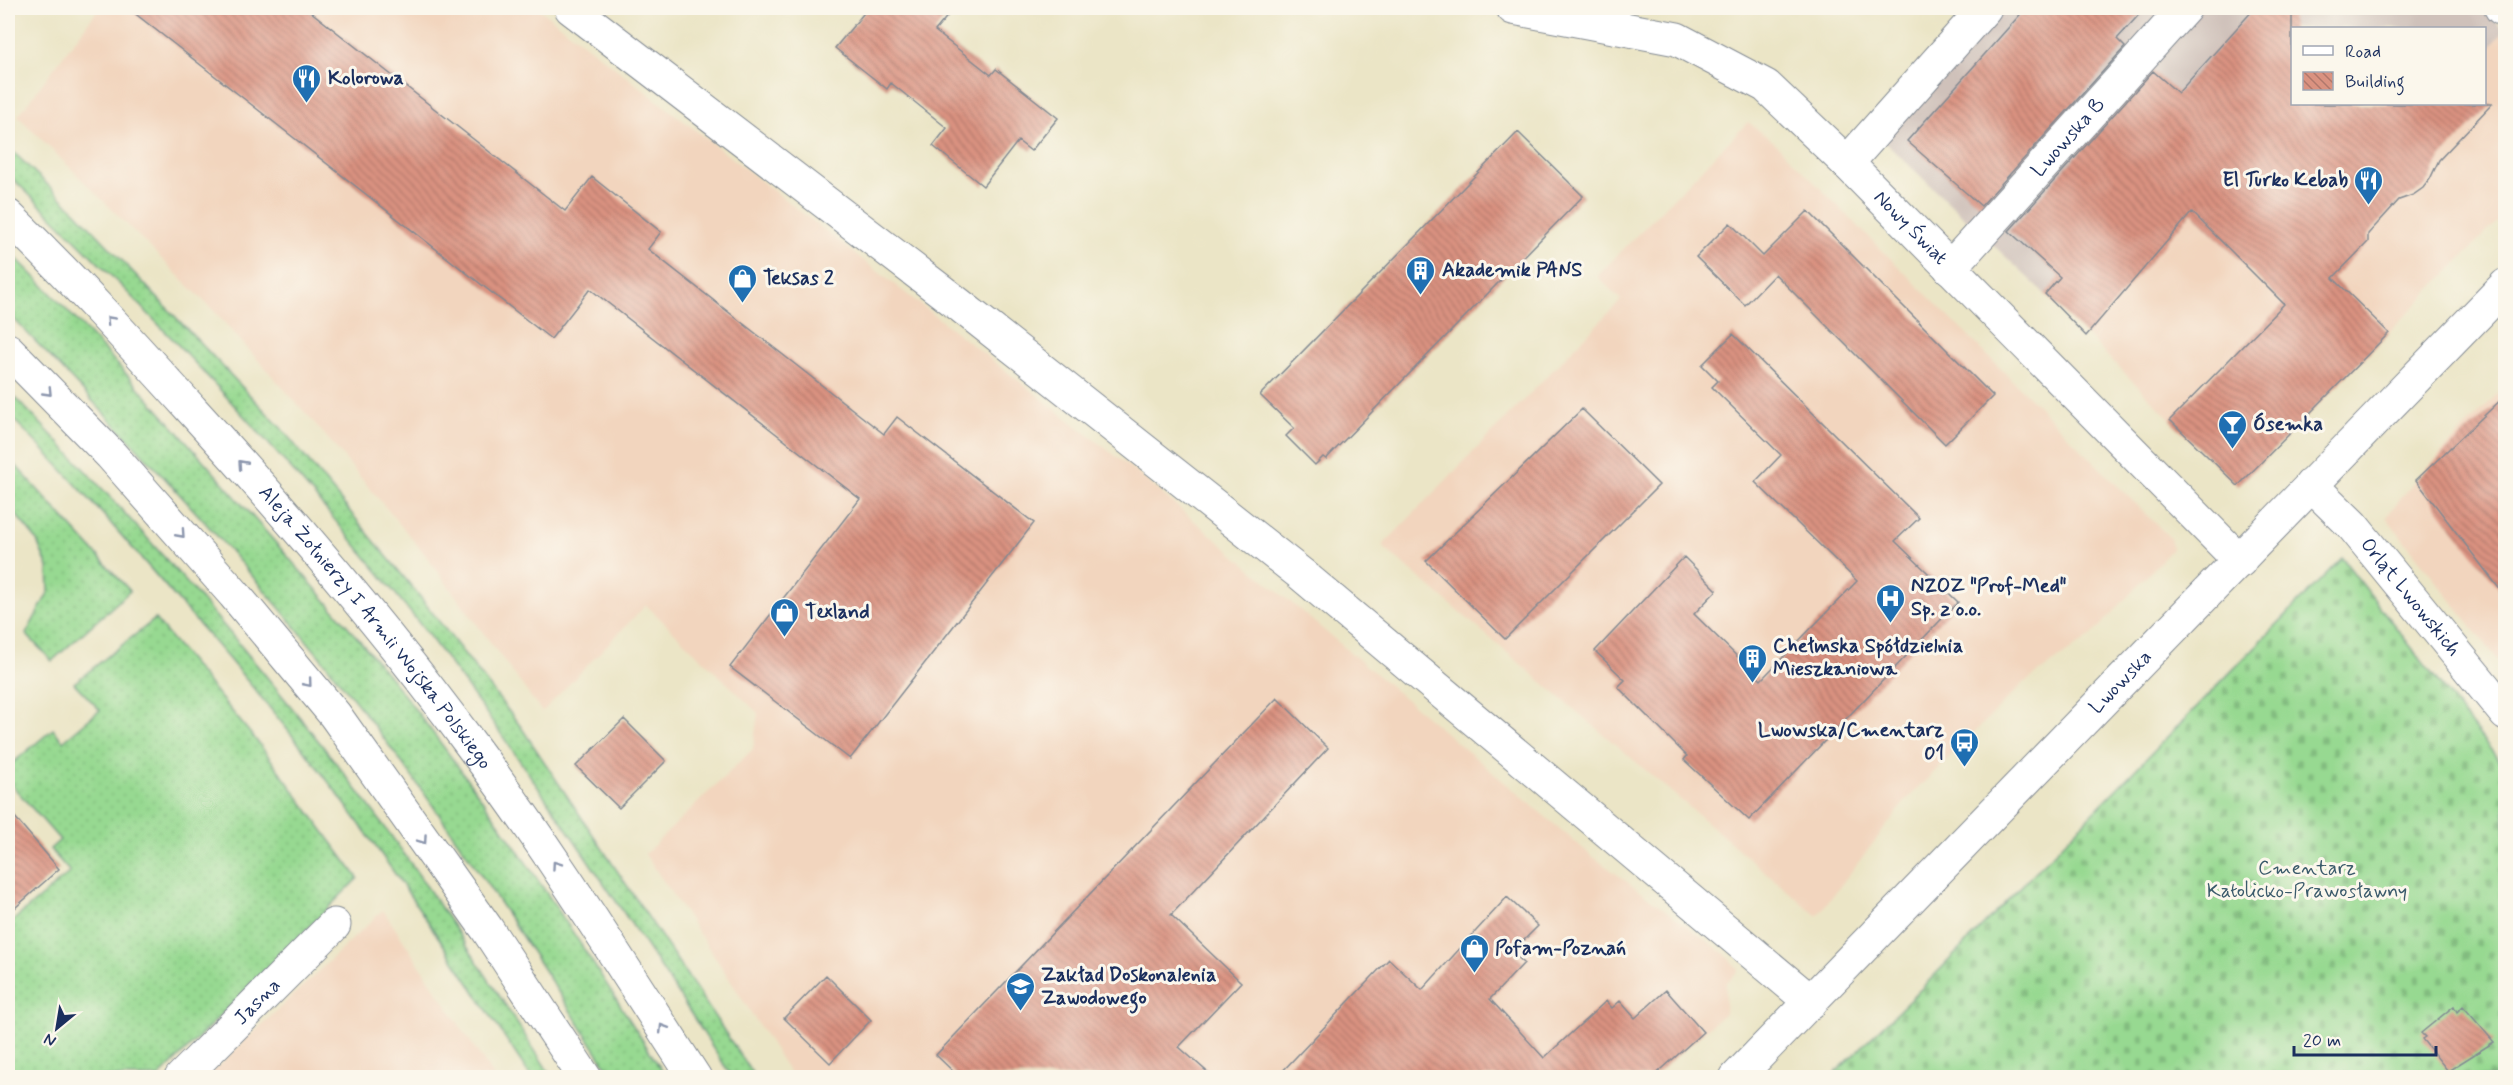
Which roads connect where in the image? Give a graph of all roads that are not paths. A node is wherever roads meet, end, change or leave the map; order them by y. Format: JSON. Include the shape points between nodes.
{"nodes":[{"id":1,"x":571,"y":8,"type":"edge"},
{"id":2,"x":1513,"y":8,"type":"edge"},
{"id":3,"x":1985,"y":8,"type":"edge"},
{"id":4,"x":2185,"y":8,"type":"edge"},
{"id":5,"x":2501,"y":8,"type":"edge"},
{"id":6,"x":2505,"y":11,"type":"edge"},
{"id":7,"x":1847,"y":163,"type":"junction"},
{"id":8,"x":8,"y":216,"type":"edge"},
{"id":9,"x":1950,"y":268,"type":"junction"},
{"id":10,"x":2505,"y":285,"type":"edge"},
{"id":11,"x":8,"y":350,"type":"edge"},
{"id":12,"x":2311,"y":484,"type":"junction"},
{"id":13,"x":2240,"y":561,"type":"junction"},
{"id":14,"x":2505,"y":714,"type":"edge"},
{"id":15,"x":334,"y":925,"type":"dead end"},
{"id":16,"x":1811,"y":1002,"type":"junction"},
{"id":17,"x":181,"y":1077,"type":"edge"},
{"id":18,"x":585,"y":1077,"type":"edge"},
{"id":19,"x":695,"y":1077,"type":"edge"},
{"id":20,"x":1736,"y":1077,"type":"edge"}],
"edges":[{"from":1,"to":16,"type":"street","via":[[957,303],[1301,574]]},
{"from":2,"to":7,"type":"street","name":"Nowy Świat","via":[[1677,39],[1766,86]]},
{"from":3,"to":7,"type":"street"},
{"from":4,"to":9,"type":"street","name":"Lwowska B"},
{"from":5,"to":6,"type":"street"},
{"from":7,"to":9,"type":"street","name":"Nowy Świat"},
{"from":19,"to":8,"type":"street","name":"Aleja Żołnierzy I Armii Wojska Polskiego","one_way":true,"via":[[510,798],[386,634],[145,357]]},
{"from":9,"to":13,"type":"street","name":"Nowy Świat"},
{"from":10,"to":12,"type":"street","name":"Lwowska"},
{"from":11,"to":18,"type":"street","one_way":true,"via":[[111,455],[335,715],[488,929]]},
{"from":12,"to":13,"type":"street","name":"Lwowska"},
{"from":12,"to":14,"type":"street","name":"Orląt Lwowskich","via":[[2352,525]]},
{"from":13,"to":16,"type":"street","name":"Lwowska"},
{"from":15,"to":17,"type":"street","name":"Jasna"},
{"from":16,"to":20,"type":"street","name":"Lwowska"}]}
